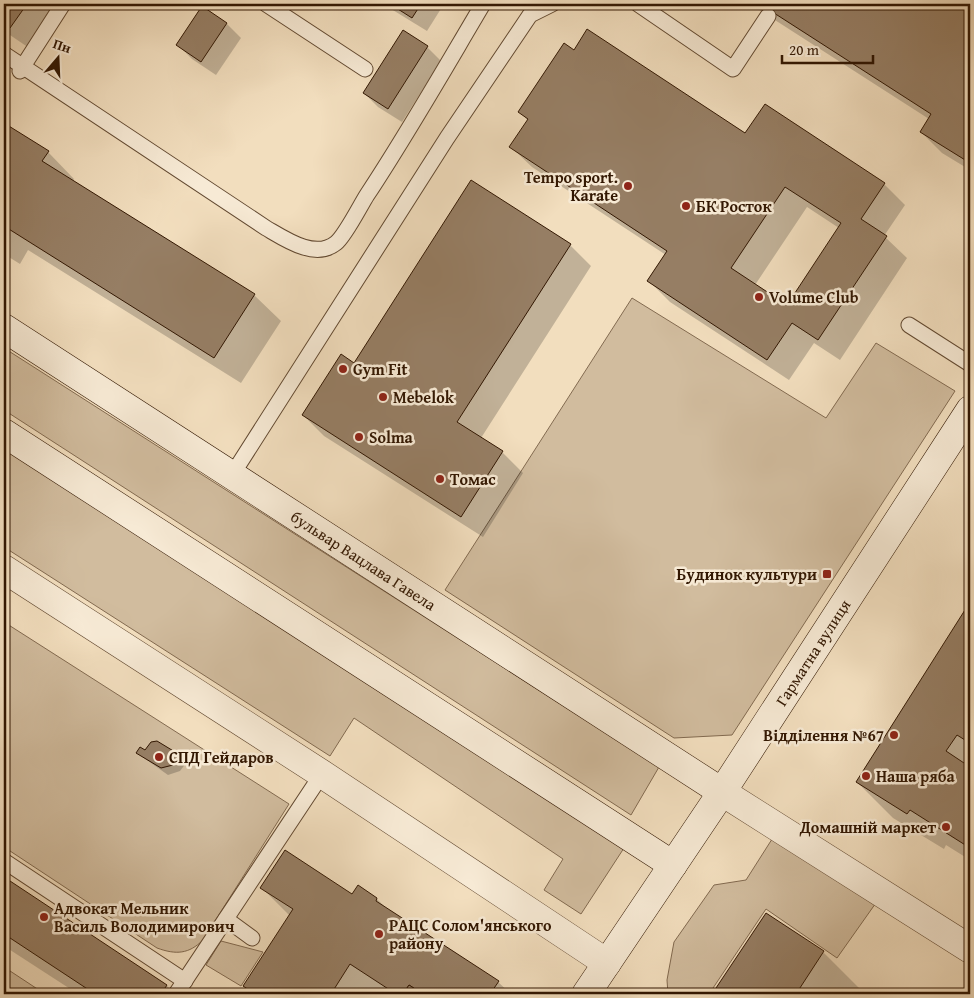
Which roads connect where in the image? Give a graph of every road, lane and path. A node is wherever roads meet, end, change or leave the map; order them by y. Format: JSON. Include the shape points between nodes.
{"nodes":[{"id":1,"x":63,"y":4,"type":"edge"},
{"id":2,"x":266,"y":4,"type":"edge"},
{"id":3,"x":483,"y":4,"type":"edge"},
{"id":4,"x":552,"y":4,"type":"edge"},
{"id":5,"x":638,"y":4,"type":"edge"},
{"id":6,"x":768,"y":16,"type":"dead end"},
{"id":7,"x":4,"y":54,"type":"edge"},
{"id":8,"x":21,"y":69,"type":"junction"},
{"id":9,"x":365,"y":69,"type":"dead end"},
{"id":10,"x":909,"y":325,"type":"dead end"},
{"id":11,"x":4,"y":328,"type":"edge"},
{"id":12,"x":970,"y":364,"type":"edge"},
{"id":13,"x":970,"y":410,"type":"edge"},
{"id":14,"x":4,"y":433,"type":"edge"},
{"id":15,"x":232,"y":475,"type":"junction"},
{"id":16,"x":4,"y":569,"type":"edge"},
{"id":17,"x":322,"y":774,"type":"junction"},
{"id":18,"x":722,"y":792,"type":"junction"},
{"id":19,"x":4,"y":860,"type":"edge"},
{"id":20,"x":673,"y":865,"type":"junction"},
{"id":21,"x":226,"y":919,"type":"junction"},
{"id":22,"x":252,"y":938,"type":"dead end"},
{"id":23,"x":970,"y":949,"type":"edge"},
{"id":24,"x":607,"y":963,"type":"junction"},
{"id":25,"x":185,"y":981,"type":"junction"},
{"id":26,"x":176,"y":994,"type":"edge"},
{"id":27,"x":586,"y":994,"type":"edge"}],
"edges":[{"from":1,"to":8,"type":"lane"},
{"from":2,"to":9,"type":"lane"},
{"from":3,"to":8,"type":"lane","via":[[336,243],[320,249],[304,248],[266,228]]},
{"from":4,"to":15,"type":"lane","via":[[530,15],[452,130]]},
{"from":5,"to":6,"type":"lane","via":[[733,69]]},
{"from":7,"to":8,"type":"lane"},
{"from":10,"to":12,"type":"lane"},
{"from":11,"to":15,"type":"street","name":"бульвар Вацлава Гавела"},
{"from":13,"to":18,"type":"street","name":"Гарматна вулиця"},
{"from":14,"to":20,"type":"street"},
{"from":15,"to":18,"type":"street","name":"бульвар Вацлава Гавела"},
{"from":16,"to":17,"type":"street"},
{"from":17,"to":21,"type":"lane"},
{"from":17,"to":24,"type":"street"},
{"from":18,"to":20,"type":"street","name":"Гарматна вулиця"},
{"from":18,"to":23,"type":"street","name":"бульвар Вацлава Гавела"},
{"from":19,"to":25,"type":"lane"},
{"from":20,"to":24,"type":"street","name":"Гарматна вулиця"},
{"from":21,"to":22,"type":"lane"},
{"from":21,"to":25,"type":"lane"},
{"from":24,"to":27,"type":"street","name":"Гарматна вулиця"},
{"from":25,"to":26,"type":"lane"}]}
